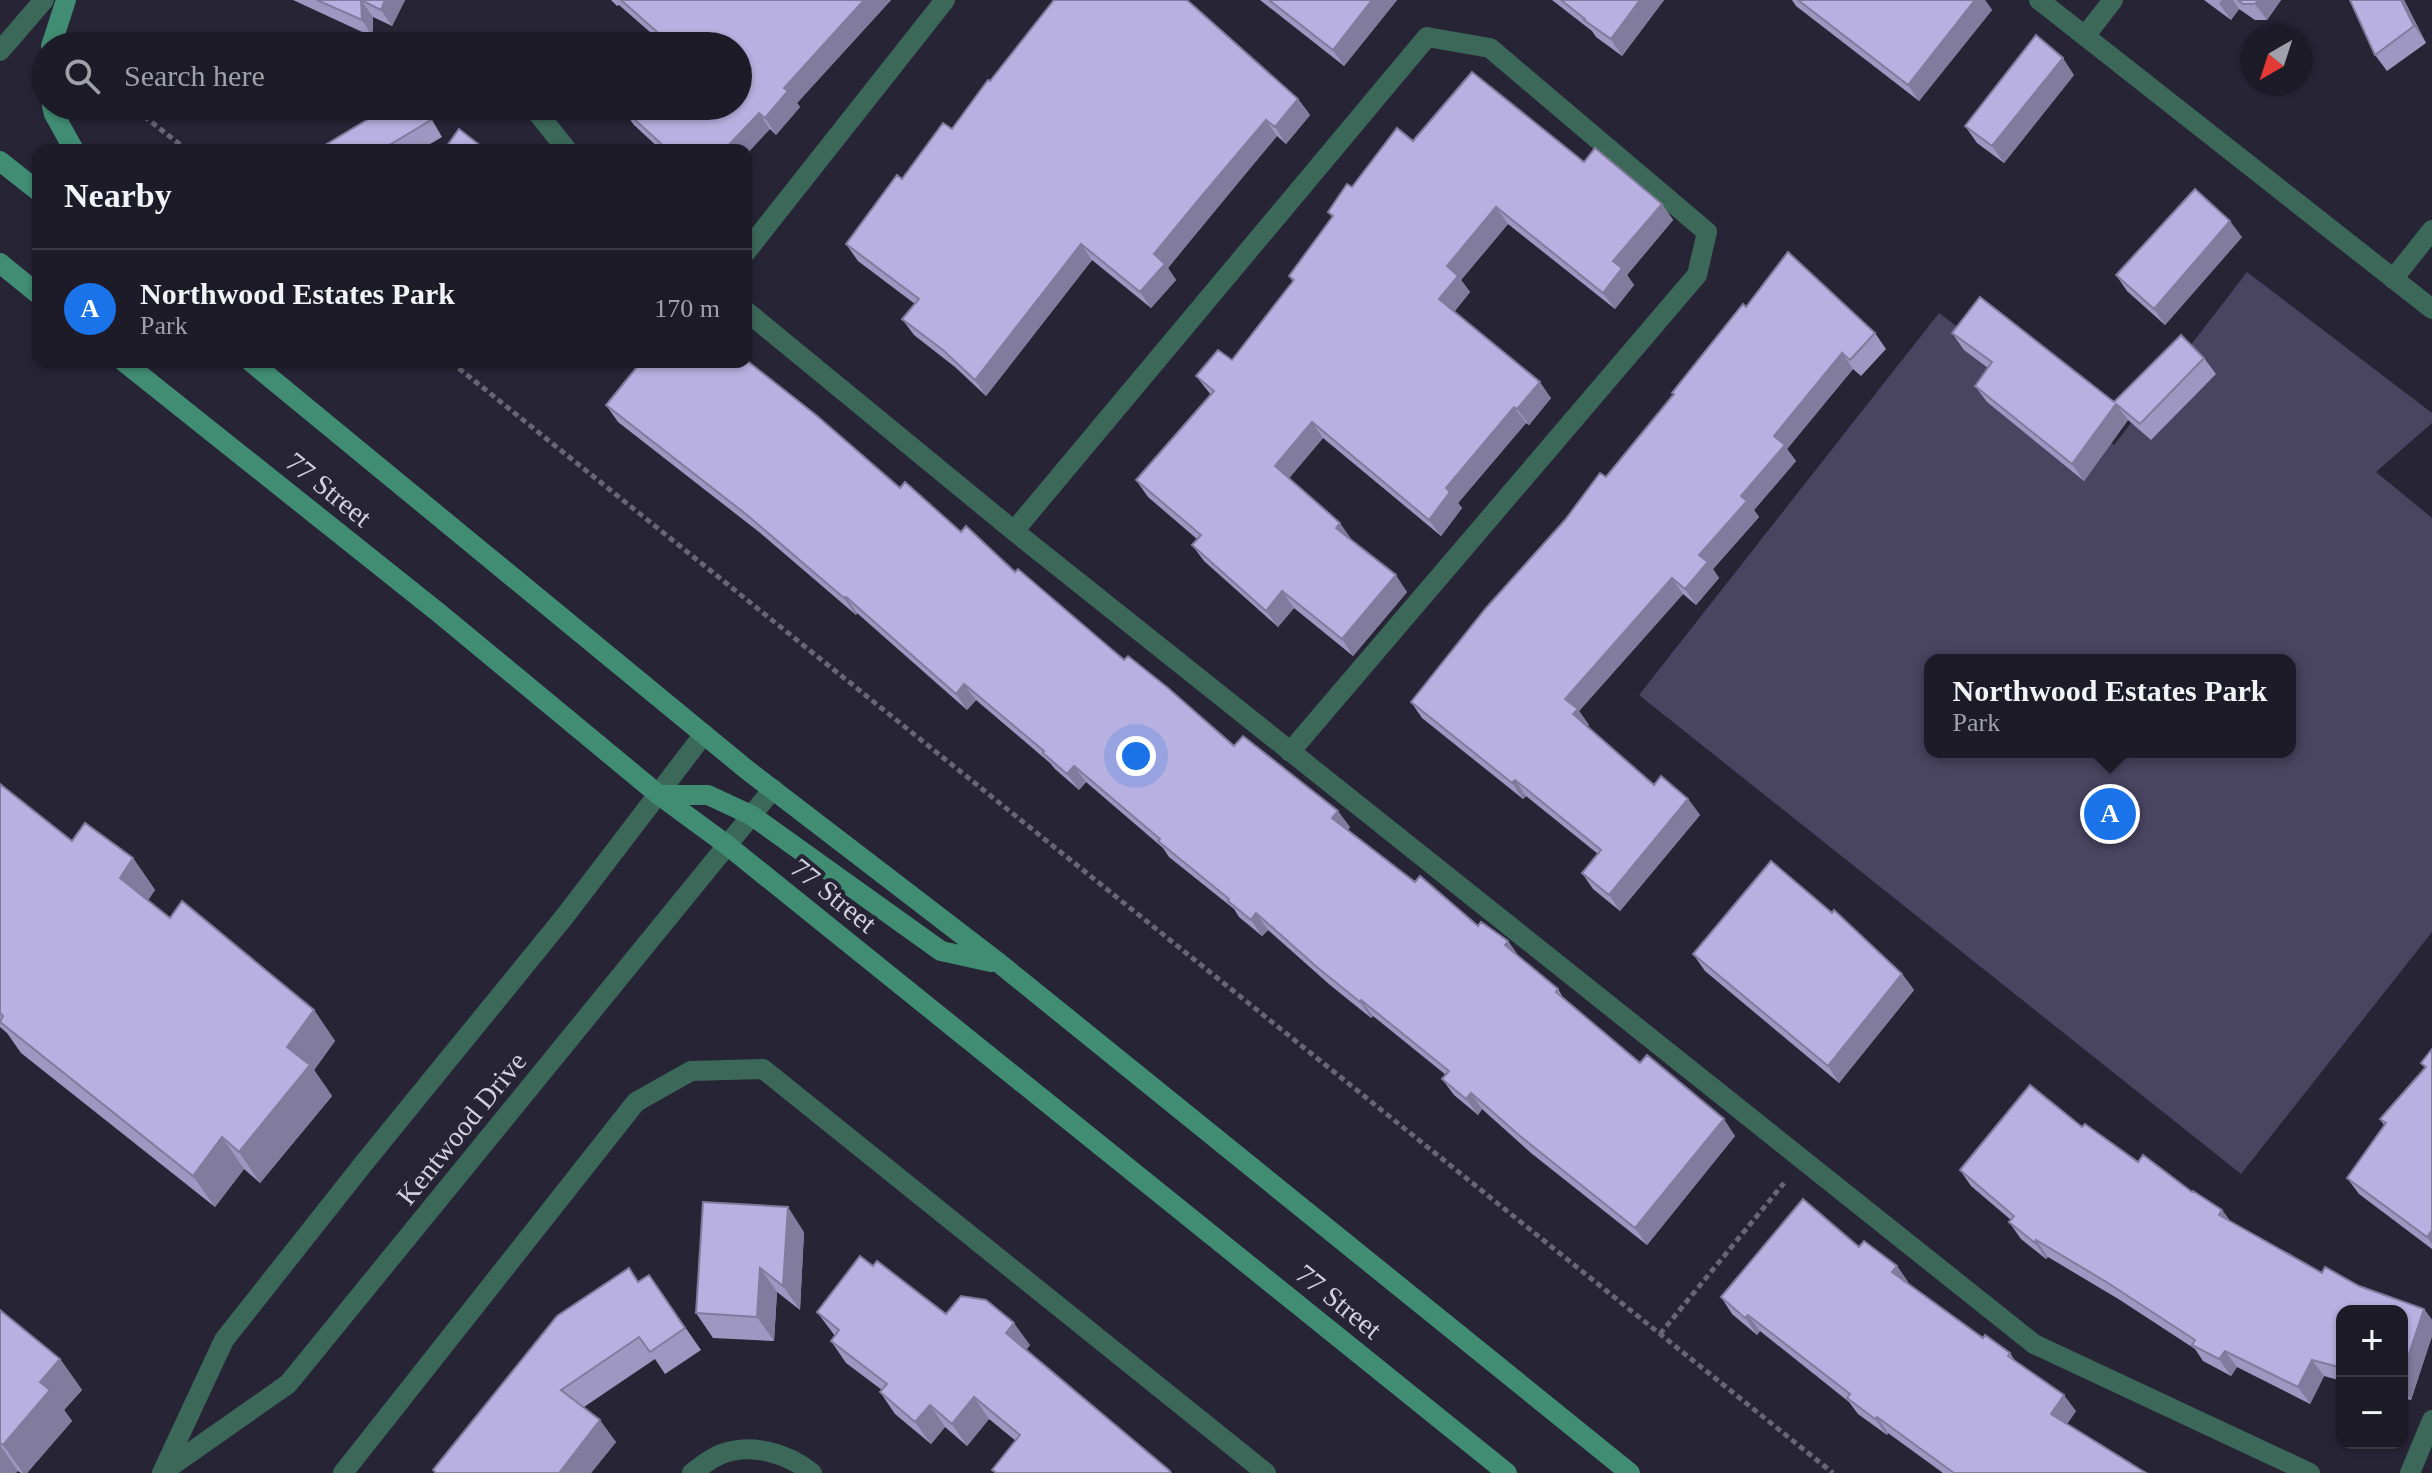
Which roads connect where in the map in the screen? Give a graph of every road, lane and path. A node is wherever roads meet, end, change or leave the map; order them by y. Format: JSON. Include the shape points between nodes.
{"nodes":[{"id":1,"x":44,"y":0,"type":"edge"},
{"id":2,"x":66,"y":0,"type":"edge"},
{"id":3,"x":945,"y":0,"type":"edge"},
{"id":4,"x":2039,"y":0,"type":"edge"},
{"id":5,"x":2113,"y":0,"type":"edge"},
{"id":6,"x":56,"y":32,"type":"edge"},
{"id":7,"x":2085,"y":36,"type":"junction"},
{"id":8,"x":0,"y":51,"type":"edge"},
{"id":9,"x":58,"y":120,"type":"edge"},
{"id":10,"x":149,"y":120,"type":"edge"},
{"id":11,"x":543,"y":120,"type":"edge"},
{"id":12,"x":70,"y":144,"type":"edge"},
{"id":13,"x":179,"y":144,"type":"edge"},
{"id":14,"x":562,"y":144,"type":"edge"},
{"id":15,"x":0,"y":161,"type":"edge"},
{"id":16,"x":32,"y":186,"type":"edge"},
{"id":17,"x":2432,"y":230,"type":"edge"},
{"id":18,"x":752,"y":244,"type":"edge"},
{"id":19,"x":0,"y":263,"type":"edge"},
{"id":20,"x":2393,"y":279,"type":"junction"},
{"id":21,"x":32,"y":289,"type":"edge"},
{"id":22,"x":2432,"y":309,"type":"edge"},
{"id":23,"x":752,"y":316,"type":"edge"},
{"id":24,"x":132,"y":368,"type":"edge"},
{"id":25,"x":258,"y":368,"type":"edge"},
{"id":26,"x":458,"y":368,"type":"edge"},
{"id":27,"x":1014,"y":531,"type":"junction"},
{"id":28,"x":704,"y":734,"type":"junction"},
{"id":29,"x":1290,"y":752,"type":"junction"},
{"id":30,"x":773,"y":789,"type":"junction"},
{"id":31,"x":659,"y":795,"type":"junction"},
{"id":32,"x":751,"y":815,"type":"junction"},
{"id":33,"x":727,"y":845,"type":"junction"},
{"id":34,"x":999,"y":963,"type":"junction"},
{"id":35,"x":1802,"y":1160,"type":"junction"},
{"id":36,"x":1660,"y":1334,"type":"junction"},
{"id":37,"x":2432,"y":1420,"type":"edge"},
{"id":38,"x":355,"y":1469,"type":"edge"},
{"id":39,"x":163,"y":1472,"type":"edge"},
{"id":40,"x":692,"y":1473,"type":"edge"},
{"id":41,"x":812,"y":1473,"type":"edge"},
{"id":42,"x":1266,"y":1473,"type":"edge"},
{"id":43,"x":1507,"y":1473,"type":"edge"},
{"id":44,"x":1630,"y":1473,"type":"edge"},
{"id":45,"x":1833,"y":1473,"type":"edge"},
{"id":46,"x":2310,"y":1473,"type":"edge"},
{"id":47,"x":2410,"y":1473,"type":"edge"}],
"edges":[{"from":1,"to":8,"type":"street"},
{"from":2,"to":6,"type":"main road"},
{"from":3,"to":18,"type":"street"},
{"from":4,"to":7,"type":"street"},
{"from":5,"to":7,"type":"street"},
{"from":7,"to":20,"type":"street"},
{"from":9,"to":12,"type":"main road"},
{"from":10,"to":13,"type":"path"},
{"from":11,"to":14,"type":"street"},
{"from":15,"to":16,"type":"main road"},
{"from":17,"to":20,"type":"street"},
{"from":19,"to":21,"type":"main road"},
{"from":20,"to":22,"type":"street"},
{"from":23,"to":27,"type":"street"},
{"from":24,"to":31,"type":"main road","name":"77 Street"},
{"from":25,"to":28,"type":"main road","name":"77 Street"},
{"from":26,"to":36,"type":"path"},
{"from":27,"to":29,"type":"street"},
{"from":27,"to":29,"type":"street","via":[[1427,37],[1490,48],[1707,232],[1697,275]]},
{"from":28,"to":30,"type":"main road","name":"77 Street"},
{"from":28,"to":31,"type":"street","name":"Kentwood Drive"},
{"from":29,"to":35,"type":"street"},
{"from":30,"to":32,"type":"street","name":"Kentwood Drive"},
{"from":30,"to":34,"type":"main road","name":"77 Street"},
{"from":31,"to":32,"type":"main road","via":[[708,795]]},
{"from":31,"to":33,"type":"main road","name":"77 Street"},
{"from":31,"to":39,"type":"street","name":"Kentwood Drive","via":[[224,1340]]},
{"from":32,"to":33,"type":"street","name":"Kentwood Drive"},
{"from":32,"to":34,"type":"main road","via":[[941,951]]},
{"from":33,"to":39,"type":"street","name":"Kentwood Drive","via":[[288,1384]]},
{"from":33,"to":43,"type":"main road","name":"77 Street"},
{"from":34,"to":44,"type":"main road","name":"77 Street"},
{"from":35,"to":36,"type":"path"},
{"from":35,"to":46,"type":"street","via":[[2034,1344]]},
{"from":36,"to":45,"type":"path"},
{"from":37,"to":47,"type":"street"},
{"from":38,"to":42,"type":"street","via":[[636,1102],[691,1071],[763,1069]]},
{"from":40,"to":41,"type":"street","via":[[719,1455],[750,1448],[776,1454]]}]}
